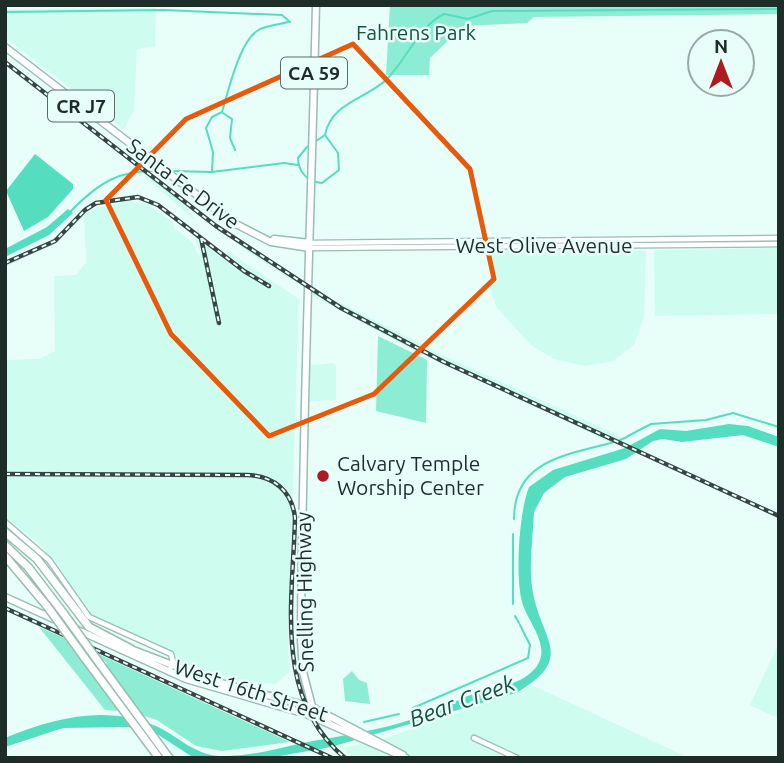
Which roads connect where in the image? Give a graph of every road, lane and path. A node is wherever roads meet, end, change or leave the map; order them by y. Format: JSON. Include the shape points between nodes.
{"nodes":[{"id":1,"x":316,"y":5,"type":"edge"},
{"id":2,"x":5,"y":47,"type":"edge"},
{"id":3,"x":779,"y":238,"type":"edge"},
{"id":4,"x":404,"y":242,"type":"junction"},
{"id":5,"x":779,"y":244,"type":"edge"},
{"id":6,"x":310,"y":246,"type":"junction"},
{"id":7,"x":386,"y":248,"type":"junction"},
{"id":8,"x":5,"y":523,"type":"edge"},
{"id":9,"x":5,"y":532,"type":"edge"},
{"id":10,"x":5,"y":545,"type":"edge"},
{"id":11,"x":5,"y":556,"type":"edge"},
{"id":12,"x":5,"y":597,"type":"edge"},
{"id":13,"x":89,"y":635,"type":"junction"},
{"id":14,"x":131,"y":649,"type":"junction"},
{"id":15,"x":171,"y":669,"type":"junction"},
{"id":16,"x":307,"y":688,"type":"junction"},
{"id":17,"x":310,"y":698,"type":"junction"},
{"id":18,"x":297,"y":703,"type":"junction"},
{"id":19,"x":274,"y":704,"type":"junction"},
{"id":20,"x":313,"y":708,"type":"junction"},
{"id":21,"x":328,"y":713,"type":"junction"},
{"id":22,"x":330,"y":723,"type":"junction"},
{"id":23,"x":474,"y":738,"type":"dead end"},
{"id":24,"x":159,"y":758,"type":"edge"},
{"id":25,"x":169,"y":758,"type":"edge"},
{"id":26,"x":406,"y":758,"type":"edge"},
{"id":27,"x":517,"y":758,"type":"edge"}],
"edges":[{"from":1,"to":6,"type":"main road","number":"CA 59"},
{"from":2,"to":6,"type":"main road","name":"Santa Fe Drive","number":"CR J7","via":[[232,222],[279,245]]},
{"from":3,"to":4,"type":"main road","name":"West Olive Avenue"},
{"from":4,"to":6,"type":"main road","name":"West Olive Avenue"},
{"from":4,"to":7,"type":"main road"},
{"from":5,"to":7,"type":"main road","name":"West Olive Avenue"},
{"from":6,"to":7,"type":"main road","name":"West Olive Avenue"},
{"from":6,"to":16,"type":"main road","name":"Snelling Highway","number":"CA 59","via":[[301,640]]},
{"from":8,"to":15,"type":"main road","via":[[49,560],[89,617],[168,652],[173,656]]},
{"from":9,"to":14,"type":"highway","via":[[47,570],[89,627]]},
{"from":10,"to":25,"type":"highway","bridge":true,"via":[[64,614]]},
{"from":11,"to":24,"type":"highway","bridge":true},
{"from":12,"to":13,"type":"main road","name":"West 16th Street"},
{"from":13,"to":14,"type":"main road","name":"West 16th Street"},
{"from":13,"to":15,"type":"main road","name":"West 16th Street"},
{"from":14,"to":15,"type":"main road","name":"West 16th Street"},
{"from":15,"to":18,"type":"main road","name":"West 16th Street"},
{"from":15,"to":19,"type":"main road","name":"West 16th Street","via":[[207,686]]},
{"from":16,"to":17,"type":"main road","name":"Snelling Highway","number":"CA 59"},
{"from":16,"to":18,"type":"main road","via":[[307,699]]},
{"from":17,"to":20,"type":"main road","name":"Snelling Highway","number":"CA 59"},
{"from":17,"to":21,"type":"main road"},
{"from":18,"to":20,"type":"main road","name":"West 16th Street"},
{"from":19,"to":20,"type":"main road","via":[[307,712]]},
{"from":19,"to":22,"type":"main road","name":"West 16th Street"},
{"from":20,"to":21,"type":"main road","name":"West 16th Street"},
{"from":20,"to":22,"type":"main road"},
{"from":21,"to":26,"type":"main road","name":"West 16th Street"},
{"from":22,"to":26,"type":"main road","name":"West 16th Street"},
{"from":23,"to":27,"type":"main road"}]}
